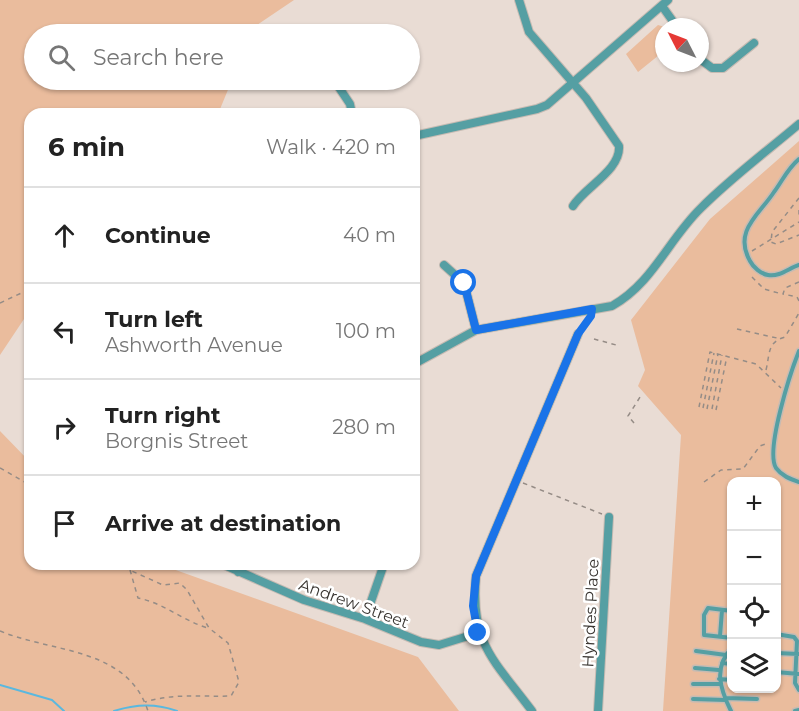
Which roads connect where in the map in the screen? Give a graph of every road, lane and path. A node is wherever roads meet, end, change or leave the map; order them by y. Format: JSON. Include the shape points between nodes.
{"nodes":[{"id":1,"x":519,"y":0,"type":"edge"},
{"id":2,"x":665,"y":3,"type":"edge"},
{"id":3,"x":672,"y":18,"type":"edge"},
{"id":4,"x":754,"y":43,"type":"dead end"},
{"id":5,"x":709,"y":66,"type":"edge"},
{"id":6,"x":572,"y":82,"type":"junction"},
{"id":7,"x":341,"y":90,"type":"edge"},
{"id":8,"x":351,"y":108,"type":"edge"},
{"id":9,"x":799,"y":124,"type":"edge"},
{"id":10,"x":420,"y":135,"type":"edge"},
{"id":11,"x":799,"y":159,"type":"edge"},
{"id":12,"x":799,"y":198,"type":"edge"},
{"id":13,"x":573,"y":206,"type":"dead end"},
{"id":14,"x":799,"y":210,"type":"edge"},
{"id":15,"x":799,"y":218,"type":"edge"},
{"id":16,"x":799,"y":222,"type":"edge"},
{"id":17,"x":799,"y":235,"type":"edge"},
{"id":18,"x":772,"y":239,"type":"junction"},
{"id":19,"x":746,"y":254,"type":"junction"},
{"id":20,"x":444,"y":265,"type":"dead end"},
{"id":21,"x":799,"y":266,"type":"edge"},
{"id":22,"x":752,"y":277,"type":"dead end"},
{"id":23,"x":799,"y":282,"type":"edge"},
{"id":24,"x":24,"y":292,"type":"edge"},
{"id":25,"x":783,"y":294,"type":"junction"},
{"id":26,"x":799,"y":301,"type":"edge"},
{"id":27,"x":0,"y":303,"type":"edge"},
{"id":28,"x":592,"y":309,"type":"junction"},
{"id":29,"x":799,"y":313,"type":"edge"},
{"id":30,"x":737,"y":329,"type":"dead end"},
{"id":31,"x":476,"y":330,"type":"junction"},
{"id":32,"x":578,"y":334,"type":"joint"},
{"id":33,"x":594,"y":339,"type":"dead end"},
{"id":34,"x":777,"y":339,"type":"junction"},
{"id":35,"x":620,"y":346,"type":"dead end"},
{"id":36,"x":799,"y":351,"type":"edge"},
{"id":37,"x":714,"y":352,"type":"junction"},
{"id":38,"x":718,"y":353,"type":"junction"},
{"id":39,"x":722,"y":354,"type":"junction"},
{"id":40,"x":727,"y":355,"type":"junction"},
{"id":41,"x":420,"y":361,"type":"edge"},
{"id":42,"x":765,"y":371,"type":"junction"},
{"id":43,"x":784,"y":390,"type":"junction"},
{"id":44,"x":642,"y":394,"type":"dead end"},
{"id":45,"x":699,"y":407,"type":"dead end"},
{"id":46,"x":703,"y":408,"type":"dead end"},
{"id":47,"x":707,"y":409,"type":"dead end"},
{"id":48,"x":712,"y":410,"type":"dead end"},
{"id":49,"x":716,"y":410,"type":"dead end"},
{"id":50,"x":634,"y":423,"type":"dead end"},
{"id":51,"x":775,"y":441,"type":"junction"},
{"id":52,"x":0,"y":468,"type":"edge"},
{"id":53,"x":516,"y":480,"type":"junction"},
{"id":54,"x":24,"y":482,"type":"edge"},
{"id":55,"x":704,"y":482,"type":"dead end"},
{"id":56,"x":799,"y":482,"type":"edge"},
{"id":57,"x":609,"y":517,"type":"joint"},
{"id":58,"x":130,"y":570,"type":"joint"},
{"id":59,"x":234,"y":570,"type":"edge"},
{"id":60,"x":240,"y":570,"type":"edge"},
{"id":61,"x":382,"y":570,"type":"edge"},
{"id":62,"x":238,"y":572,"type":"junction"},
{"id":63,"x":722,"y":610,"type":"junction"},
{"id":64,"x":727,"y":610,"type":"edge"},
{"id":65,"x":365,"y":619,"type":"junction"},
{"id":66,"x":209,"y":628,"type":"junction"},
{"id":67,"x":0,"y":631,"type":"edge"},
{"id":68,"x":478,"y":633,"type":"junction"},
{"id":69,"x":781,"y":634,"type":"edge"},
{"id":70,"x":720,"y":636,"type":"junction"},
{"id":71,"x":727,"y":637,"type":"edge"},
{"id":72,"x":798,"y":640,"type":"edge"},
{"id":73,"x":696,"y":651,"type":"dead end"},
{"id":74,"x":781,"y":653,"type":"edge"},
{"id":75,"x":798,"y":654,"type":"edge"},
{"id":76,"x":726,"y":655,"type":"joint"},
{"id":77,"x":722,"y":663,"type":"junction"},
{"id":78,"x":727,"y":664,"type":"edge"},
{"id":79,"x":694,"y":668,"type":"dead end"},
{"id":80,"x":719,"y":670,"type":"junction"},
{"id":81,"x":781,"y":672,"type":"edge"},
{"id":82,"x":797,"y":674,"type":"edge"},
{"id":83,"x":719,"y":679,"type":"junction"},
{"id":84,"x":727,"y":680,"type":"edge"},
{"id":85,"x":693,"y":684,"type":"dead end"},
{"id":86,"x":721,"y":684,"type":"junction"},
{"id":87,"x":799,"y":690,"type":"edge"},
{"id":88,"x":693,"y":699,"type":"dead end"},
{"id":89,"x":725,"y":699,"type":"junction"},
{"id":90,"x":757,"y":699,"type":"dead end"},
{"id":91,"x":145,"y":702,"type":"junction"},
{"id":92,"x":148,"y":711,"type":"edge"},
{"id":93,"x":532,"y":711,"type":"edge"},
{"id":94,"x":598,"y":711,"type":"edge"},
{"id":95,"x":731,"y":711,"type":"edge"}],
"edges":[{"from":1,"to":6,"type":"street","via":[[529,32]]},
{"from":2,"to":3,"type":"street"},
{"from":2,"to":6,"type":"street"},
{"from":4,"to":5,"type":"street","via":[[723,68]]},
{"from":6,"to":10,"type":"street","via":[[537,109]]},
{"from":6,"to":13,"type":"street","via":[[619,147],[620,154],[616,163]]},
{"from":7,"to":8,"type":"street"},
{"from":9,"to":28,"type":"street","via":[[700,209],[644,283],[612,306]]},
{"from":11,"to":19,"type":"lane","via":[[787,169],[774,193],[750,222],[745,231]]},
{"from":12,"to":18,"type":"path","via":[[772,232]]},
{"from":14,"to":15,"type":"path"},
{"from":16,"to":18,"type":"path"},
{"from":17,"to":18,"type":"path","via":[[776,244]]},
{"from":18,"to":19,"type":"path"},
{"from":19,"to":21,"type":"lane","via":[[753,266],[767,275]]},
{"from":20,"to":31,"type":"street","via":[[464,283]]},
{"from":22,"to":25,"type":"path","via":[[764,289]]},
{"from":23,"to":25,"type":"path","via":[[785,288]]},
{"from":24,"to":27,"type":"path"},
{"from":25,"to":26,"type":"path"},
{"from":28,"to":31,"type":"street"},
{"from":28,"to":32,"type":"path"},
{"from":29,"to":34,"type":"path","via":[[785,337]]},
{"from":30,"to":34,"type":"path"},
{"from":31,"to":41,"type":"street"},
{"from":32,"to":53,"type":"street"},
{"from":33,"to":35,"type":"path"},
{"from":34,"to":42,"type":"path","via":[[771,345]]},
{"from":36,"to":43,"type":"lane"},
{"from":37,"to":38,"type":"path"},
{"from":37,"to":45,"type":"path","via":[[710,352]]},
{"from":37,"to":46,"type":"path"},
{"from":38,"to":39,"type":"path"},
{"from":38,"to":47,"type":"path"},
{"from":39,"to":40,"type":"path"},
{"from":39,"to":48,"type":"path"},
{"from":40,"to":42,"type":"path"},
{"from":40,"to":49,"type":"path"},
{"from":42,"to":43,"type":"path"},
{"from":43,"to":51,"type":"lane"},
{"from":44,"to":50,"type":"path","via":[[628,416]]},
{"from":51,"to":55,"type":"path","via":[[760,446],[743,469],[721,470]]},
{"from":51,"to":56,"type":"lane","via":[[775,466],[786,478]]},
{"from":52,"to":54,"type":"path"},
{"from":53,"to":57,"type":"path"},
{"from":53,"to":68,"type":"street","via":[[476,576],[473,606]]},
{"from":57,"to":94,"type":"street","name":"Hyndes Place"},
{"from":58,"to":66,"type":"path","via":[[163,585],[180,583]]},
{"from":58,"to":66,"type":"path","via":[[138,598],[158,602],[191,623]]},
{"from":59,"to":62,"type":"street","name":"Andrew Street"},
{"from":60,"to":62,"type":"street"},
{"from":61,"to":65,"type":"street"},
{"from":62,"to":65,"type":"street","name":"Andrew Street","via":[[304,600]]},
{"from":63,"to":64,"type":"lane"},
{"from":63,"to":70,"type":"lane"},
{"from":63,"to":70,"type":"lane","via":[[708,608],[704,615],[704,635]]},
{"from":65,"to":68,"type":"street","name":"Andrew Street","via":[[438,645]]},
{"from":66,"to":91,"type":"path","via":[[228,643],[239,682],[231,696],[195,694]]},
{"from":67,"to":91,"type":"path","via":[[82,654],[123,671]]},
{"from":68,"to":93,"type":"street","via":[[488,653]]},
{"from":69,"to":72,"type":"lane"},
{"from":70,"to":71,"type":"lane"},
{"from":72,"to":75,"type":"lane"},
{"from":73,"to":76,"type":"lane"},
{"from":74,"to":75,"type":"lane"},
{"from":75,"to":82,"type":"lane"},
{"from":76,"to":77,"type":"lane"},
{"from":77,"to":78,"type":"lane"},
{"from":77,"to":80,"type":"lane"},
{"from":79,"to":80,"type":"lane"},
{"from":80,"to":83,"type":"lane"},
{"from":81,"to":82,"type":"lane"},
{"from":82,"to":87,"type":"lane"},
{"from":83,"to":84,"type":"lane"},
{"from":83,"to":86,"type":"lane"},
{"from":85,"to":86,"type":"lane"},
{"from":86,"to":89,"type":"lane"},
{"from":88,"to":89,"type":"lane"},
{"from":89,"to":90,"type":"lane"},
{"from":89,"to":95,"type":"lane"},
{"from":91,"to":92,"type":"path"}]}
